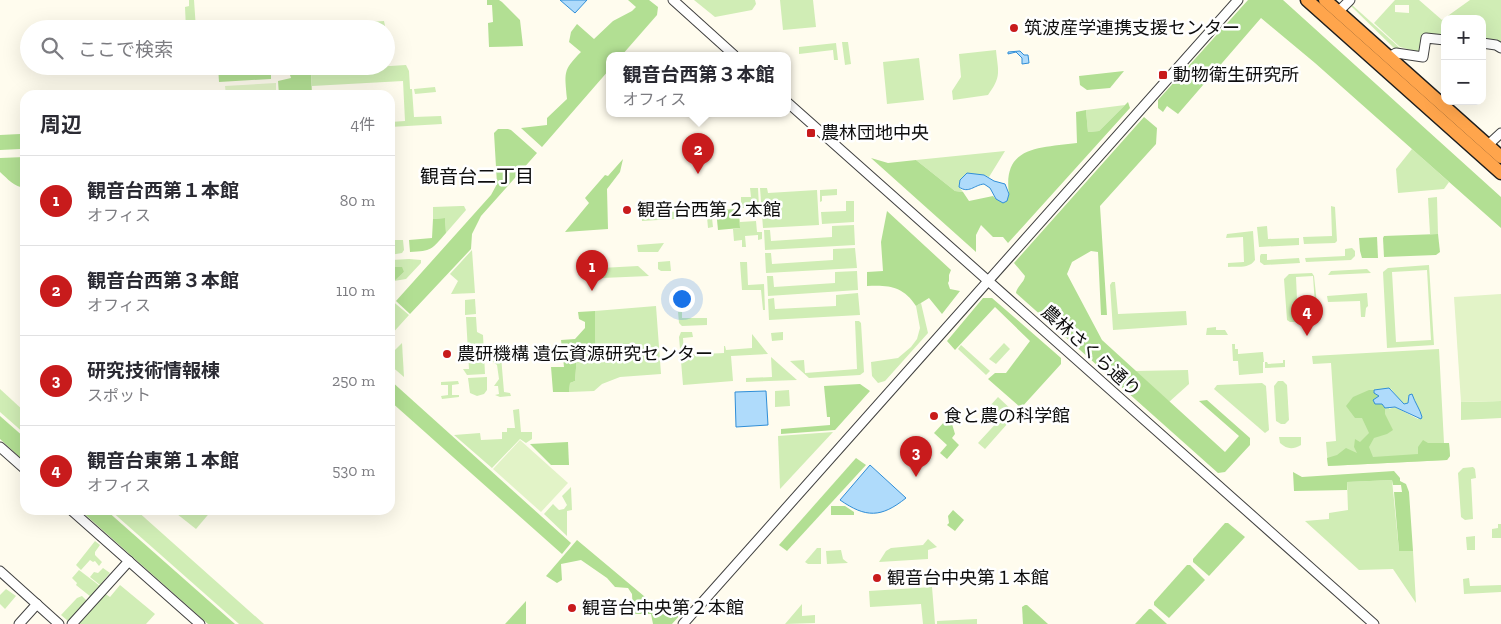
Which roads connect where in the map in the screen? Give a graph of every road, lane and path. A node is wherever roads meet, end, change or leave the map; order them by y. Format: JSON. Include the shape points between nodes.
{"nodes":[{"id":1,"x":673,"y":0,"type":"edge"},
{"id":2,"x":1238,"y":0,"type":"edge"},
{"id":3,"x":1307,"y":0,"type":"edge"},
{"id":4,"x":1325,"y":0,"type":"edge"},
{"id":5,"x":1350,"y":0,"type":"edge"},
{"id":6,"x":1338,"y":12,"type":"junction"},
{"id":7,"x":1441,"y":40,"type":"edge"},
{"id":8,"x":1486,"y":44,"type":"edge"},
{"id":9,"x":1501,"y":48,"type":"edge"},
{"id":10,"x":731,"y":52,"type":"edge"},
{"id":11,"x":1389,"y":57,"type":"junction"},
{"id":12,"x":791,"y":106,"type":"edge"},
{"id":13,"x":1501,"y":133,"type":"edge"},
{"id":14,"x":1488,"y":145,"type":"junction"},
{"id":15,"x":1501,"y":156,"type":"edge"},
{"id":16,"x":1501,"y":173,"type":"edge"},
{"id":17,"x":988,"y":281,"type":"junction"},
{"id":18,"x":0,"y":447,"type":"edge"},
{"id":19,"x":20,"y":465,"type":"edge"},
{"id":20,"x":77,"y":515,"type":"edge"},
{"id":21,"x":129,"y":561,"type":"junction"},
{"id":22,"x":0,"y":571,"type":"edge"},
{"id":23,"x":37,"y":604,"type":"junction"},
{"id":24,"x":19,"y":624,"type":"edge"},
{"id":25,"x":60,"y":624,"type":"edge"},
{"id":26,"x":72,"y":624,"type":"edge"},
{"id":27,"x":200,"y":624,"type":"edge"},
{"id":28,"x":683,"y":624,"type":"edge"},
{"id":29,"x":1374,"y":624,"type":"edge"}],
"edges":[{"from":1,"to":10,"type":"street"},
{"from":2,"to":17,"type":"street"},
{"from":3,"to":16,"type":"highway"},
{"from":4,"to":6,"type":"highway"},
{"from":5,"to":6,"type":"street"},
{"from":6,"to":11,"type":"highway"},
{"from":7,"to":11,"type":"street","via":[[1426,38],[1423,57],[1396,53]]},
{"from":8,"to":9,"type":"street"},
{"from":11,"to":14,"type":"highway"},
{"from":12,"to":17,"type":"street","name":"農林さくら通り"},
{"from":13,"to":14,"type":"street"},
{"from":14,"to":15,"type":"highway"},
{"from":17,"to":28,"type":"street"},
{"from":17,"to":29,"type":"street","name":"農林さくら通り"},
{"from":18,"to":19,"type":"street"},
{"from":20,"to":21,"type":"street"},
{"from":21,"to":26,"type":"street"},
{"from":21,"to":27,"type":"street"},
{"from":22,"to":23,"type":"street"},
{"from":23,"to":24,"type":"street"},
{"from":23,"to":25,"type":"street"}]}
